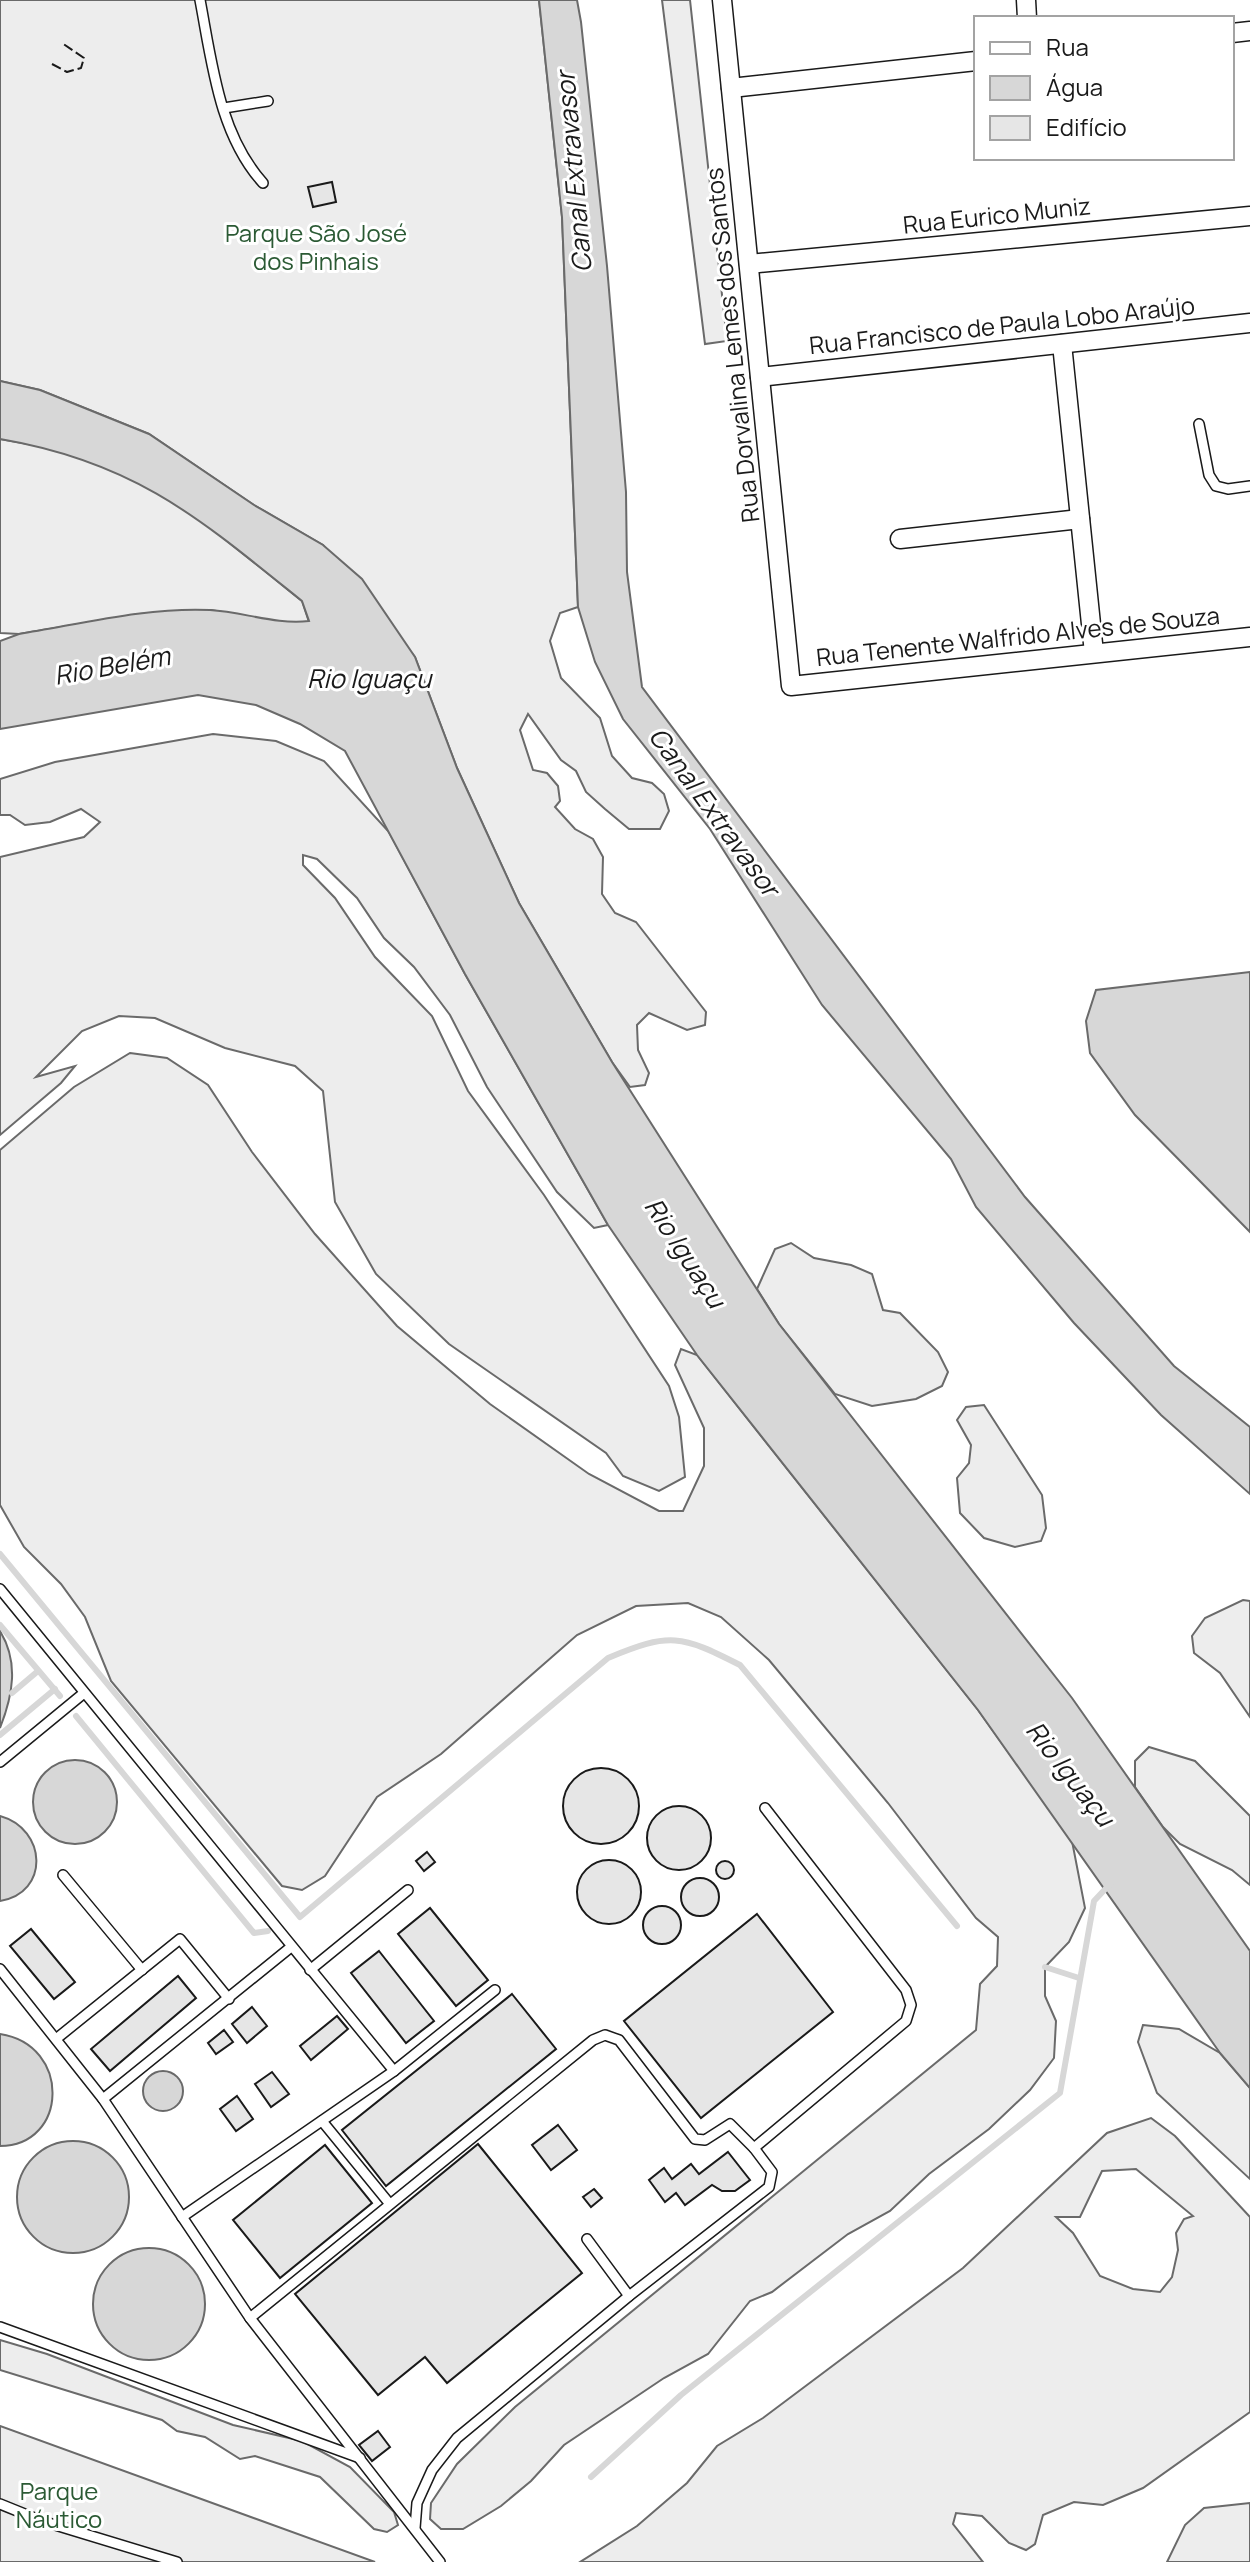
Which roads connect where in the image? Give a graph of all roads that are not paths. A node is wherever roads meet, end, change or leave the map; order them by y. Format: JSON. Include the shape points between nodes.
{"nodes":[{"id":1,"x":200,"y":0,"type":"edge"},
{"id":2,"x":722,"y":0,"type":"edge"},
{"id":3,"x":974,"y":61,"type":"edge"},
{"id":4,"x":731,"y":88,"type":"junction"},
{"id":5,"x":268,"y":101,"type":"dead end"},
{"id":6,"x":224,"y":108,"type":"junction"},
{"id":7,"x":263,"y":183,"type":"dead end"},
{"id":8,"x":1250,"y":216,"type":"edge"},
{"id":9,"x":749,"y":264,"type":"junction"},
{"id":10,"x":1250,"y":323,"type":"edge"},
{"id":11,"x":1062,"y":344,"type":"junction"},
{"id":12,"x":760,"y":377,"type":"junction"},
{"id":13,"x":1199,"y":424,"type":"dead end"},
{"id":14,"x":1250,"y":486,"type":"edge"},
{"id":15,"x":1080,"y":519,"type":"junction"},
{"id":16,"x":900,"y":539,"type":"dead end"},
{"id":17,"x":1250,"y":637,"type":"edge"},
{"id":18,"x":1094,"y":653,"type":"junction"},
{"id":19,"x":791,"y":686,"type":"joint"},
{"id":20,"x":0,"y":1589,"type":"edge"},
{"id":21,"x":84,"y":1693,"type":"junction"},
{"id":22,"x":0,"y":1762,"type":"edge"},
{"id":23,"x":765,"y":1808,"type":"dead end"},
{"id":24,"x":63,"y":1875,"type":"dead end"},
{"id":25,"x":408,"y":1890,"type":"dead end"},
{"id":26,"x":291,"y":1947,"type":"junction"},
{"id":27,"x":142,"y":1970,"type":"junction"},
{"id":28,"x":310,"y":1970,"type":"junction"},
{"id":29,"x":1,"y":1971,"type":"edge"},
{"id":30,"x":495,"y":1990,"type":"dead end"},
{"id":31,"x":229,"y":1999,"type":"junction"},
{"id":32,"x":56,"y":2039,"type":"junction"},
{"id":33,"x":394,"y":2071,"type":"junction"},
{"id":34,"x":103,"y":2099,"type":"junction"},
{"id":35,"x":322,"y":2121,"type":"junction"},
{"id":36,"x":754,"y":2148,"type":"junction"},
{"id":37,"x":389,"y":2203,"type":"junction"},
{"id":38,"x":182,"y":2217,"type":"junction"},
{"id":39,"x":587,"y":2239,"type":"dead end"},
{"id":40,"x":629,"y":2296,"type":"junction"},
{"id":41,"x":250,"y":2318,"type":"junction"},
{"id":42,"x":0,"y":2327,"type":"edge"},
{"id":43,"x":360,"y":2458,"type":"junction"},
{"id":44,"x":0,"y":2504,"type":"edge"},
{"id":45,"x":415,"y":2528,"type":"junction"},
{"id":46,"x":177,"y":2562,"type":"edge"},
{"id":47,"x":440,"y":2562,"type":"edge"}],
"edges":[{"from":1,"to":6,"type":"lane"},
{"from":2,"to":4,"type":"street","name":"Rua Dorvalina Lemes dos Santos"},
{"from":3,"to":4,"type":"street"},
{"from":4,"to":9,"type":"street","name":"Rua Dorvalina Lemes dos Santos"},
{"from":5,"to":6,"type":"lane"},
{"from":6,"to":7,"type":"lane","via":[[244,162]]},
{"from":8,"to":9,"type":"street","name":"Rua Eurico Muniz"},
{"from":9,"to":12,"type":"street","name":"Rua Dorvalina Lemes dos Santos"},
{"from":10,"to":11,"type":"street","name":"Rua Francisco de Paula Lobo Araújo"},
{"from":11,"to":12,"type":"street","name":"Rua Francisco de Paula Lobo Araújo"},
{"from":11,"to":15,"type":"street"},
{"from":12,"to":19,"type":"street","name":"Rua Dorvalina Lemes dos Santos"},
{"from":13,"to":14,"type":"lane","via":[[1216,486]]},
{"from":15,"to":16,"type":"street"},
{"from":15,"to":18,"type":"street"},
{"from":17,"to":18,"type":"street","name":"Rua Tenente Walfrido Alves de Souza"},
{"from":18,"to":19,"type":"street","name":"Rua Tenente Walfrido Alves de Souza"},
{"from":20,"to":21,"type":"lane"},
{"from":21,"to":22,"type":"lane"},
{"from":21,"to":26,"type":"lane"},
{"from":23,"to":36,"type":"lane","via":[[906,1990],[911,2005],[906,2021]]},
{"from":24,"to":27,"type":"lane"},
{"from":25,"to":28,"type":"lane"},
{"from":26,"to":28,"type":"lane"},
{"from":26,"to":31,"type":"lane"},
{"from":27,"to":31,"type":"lane","via":[[180,1939]]},
{"from":27,"to":32,"type":"lane"},
{"from":28,"to":33,"type":"lane"},
{"from":29,"to":32,"type":"lane"},
{"from":30,"to":33,"type":"lane"},
{"from":31,"to":34,"type":"lane"},
{"from":32,"to":34,"type":"lane"},
{"from":33,"to":35,"type":"lane"},
{"from":34,"to":38,"type":"lane"},
{"from":35,"to":37,"type":"lane"},
{"from":35,"to":38,"type":"lane"},
{"from":36,"to":37,"type":"lane","via":[[730,2124],[705,2140],[695,2139],[619,2040],[605,2035]]},
{"from":36,"to":40,"type":"lane","via":[[772,2172],[769,2187]]},
{"from":37,"to":41,"type":"lane"},
{"from":38,"to":41,"type":"lane"},
{"from":39,"to":40,"type":"lane"},
{"from":40,"to":45,"type":"lane","via":[[457,2438],[432,2470],[417,2503]]},
{"from":41,"to":43,"type":"lane"},
{"from":42,"to":43,"type":"lane"},
{"from":43,"to":45,"type":"lane"},
{"from":44,"to":46,"type":"lane"},
{"from":45,"to":47,"type":"lane"}]}
